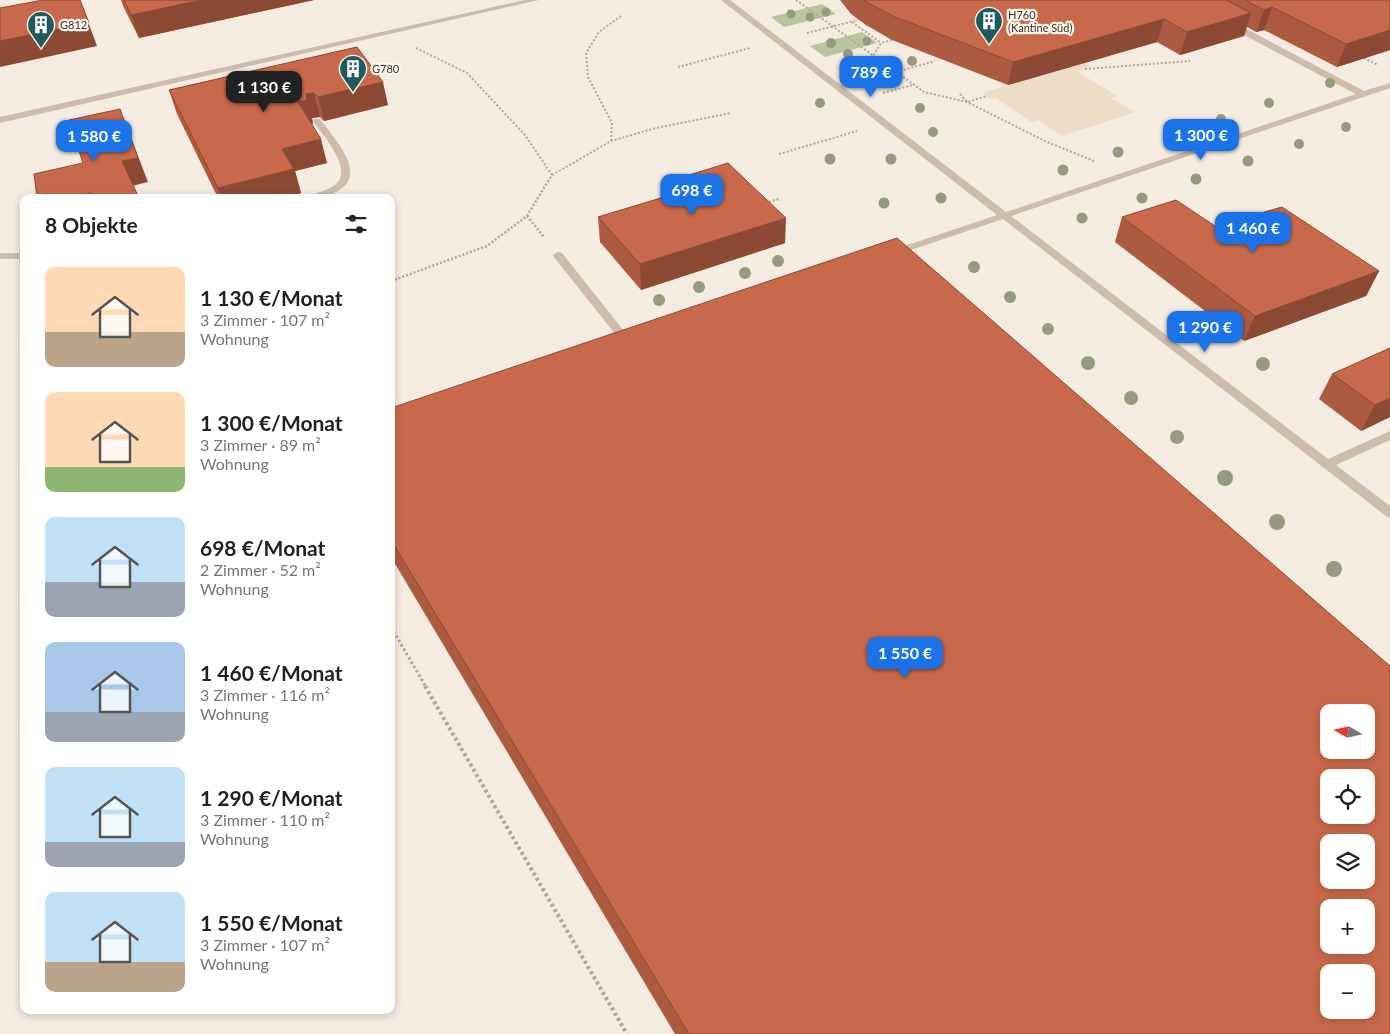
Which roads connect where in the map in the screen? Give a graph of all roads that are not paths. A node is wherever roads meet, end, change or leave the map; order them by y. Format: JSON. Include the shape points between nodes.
{"nodes":[{"id":1,"x":534,"y":0,"type":"edge"},
{"id":2,"x":724,"y":0,"type":"edge"},
{"id":3,"x":1219,"y":18,"type":"edge"},
{"id":4,"x":1390,"y":85,"type":"edge"},
{"id":5,"x":1363,"y":94,"type":"junction"},
{"id":6,"x":0,"y":120,"type":"edge"},
{"id":7,"x":317,"y":121,"type":"edge"},
{"id":8,"x":328,"y":194,"type":"edge"},
{"id":9,"x":1004,"y":214,"type":"junction"},
{"id":10,"x":558,"y":255,"type":"dead end"},
{"id":11,"x":0,"y":256,"type":"edge"},
{"id":12,"x":20,"y":256,"type":"edge"},
{"id":13,"x":885,"y":256,"type":"edge"},
{"id":14,"x":627,"y":342,"type":"edge"},
{"id":15,"x":1390,"y":435,"type":"edge"},
{"id":16,"x":1327,"y":464,"type":"junction"},
{"id":17,"x":1390,"y":512,"type":"edge"}],
"edges":[{"from":1,"to":6,"type":"street"},
{"from":2,"to":9,"type":"street"},
{"from":3,"to":5,"type":"street"},
{"from":4,"to":5,"type":"street"},
{"from":5,"to":9,"type":"street"},
{"from":7,"to":8,"type":"street","via":[[346,163],[346,178],[341,187]]},
{"from":9,"to":13,"type":"street"},
{"from":9,"to":16,"type":"street"},
{"from":10,"to":14,"type":"street"},
{"from":11,"to":12,"type":"street"},
{"from":15,"to":16,"type":"street"},
{"from":16,"to":17,"type":"street"}]}
